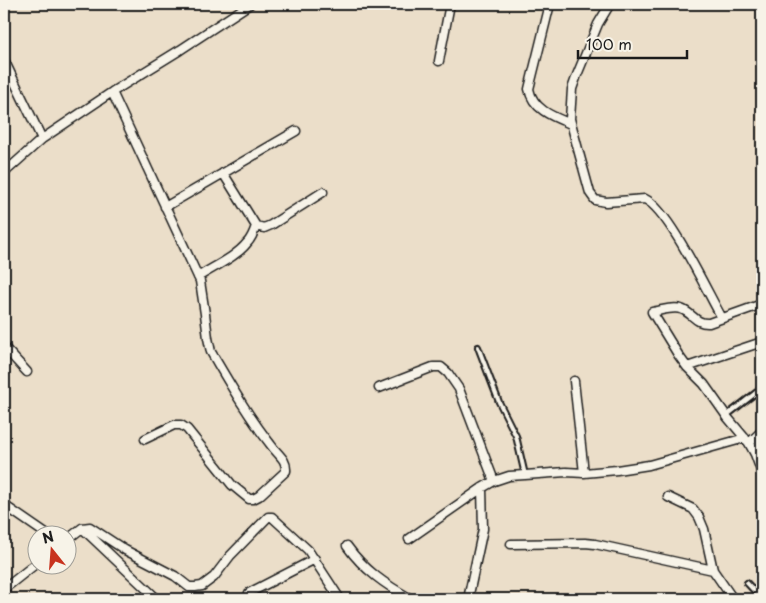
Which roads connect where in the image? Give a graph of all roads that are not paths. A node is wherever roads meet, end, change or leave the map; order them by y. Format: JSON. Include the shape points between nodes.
{"nodes":[{"id":1,"x":250,"y":4,"type":"edge"},
{"id":2,"x":450,"y":4,"type":"edge"},
{"id":3,"x":550,"y":4,"type":"edge"},
{"id":4,"x":610,"y":4,"type":"edge"},
{"id":5,"x":4,"y":60,"type":"edge"},
{"id":6,"x":439,"y":61,"type":"dead end"},
{"id":7,"x":112,"y":92,"type":"junction"},
{"id":8,"x":572,"y":124,"type":"junction"},
{"id":9,"x":296,"y":131,"type":"dead end"},
{"id":10,"x":42,"y":139,"type":"junction"},
{"id":11,"x":4,"y":173,"type":"edge"},
{"id":12,"x":223,"y":173,"type":"junction"},
{"id":13,"x":323,"y":192,"type":"dead end"},
{"id":14,"x":165,"y":207,"type":"junction"},
{"id":15,"x":256,"y":226,"type":"junction"},
{"id":16,"x":198,"y":276,"type":"junction"},
{"id":17,"x":762,"y":304,"type":"edge"},
{"id":18,"x":722,"y":318,"type":"junction"},
{"id":19,"x":762,"y":342,"type":"edge"},
{"id":20,"x":4,"y":347,"type":"edge"},
{"id":21,"x":478,"y":347,"type":"dead end"},
{"id":22,"x":687,"y":367,"type":"junction"},
{"id":23,"x":28,"y":372,"type":"dead end"},
{"id":24,"x":574,"y":381,"type":"dead end"},
{"id":25,"x":379,"y":388,"type":"dead end"},
{"id":26,"x":762,"y":388,"type":"edge"},
{"id":27,"x":726,"y":416,"type":"junction"},
{"id":28,"x":762,"y":431,"type":"edge"},
{"id":29,"x":762,"y":436,"type":"edge"},
{"id":30,"x":145,"y":439,"type":"dead end"},
{"id":31,"x":747,"y":441,"type":"junction"},
{"id":32,"x":755,"y":454,"type":"junction"},
{"id":33,"x":584,"y":473,"type":"junction"},
{"id":34,"x":762,"y":473,"type":"edge"},
{"id":35,"x":525,"y":474,"type":"junction"},
{"id":36,"x":494,"y":481,"type":"junction"},
{"id":37,"x":482,"y":488,"type":"junction"},
{"id":38,"x":668,"y":497,"type":"dead end"},
{"id":39,"x":4,"y":505,"type":"edge"},
{"id":40,"x":34,"y":526,"type":"edge"},
{"id":41,"x":82,"y":528,"type":"junction"},
{"id":42,"x":78,"y":531,"type":"edge"},
{"id":43,"x":409,"y":539,"type":"dead end"},
{"id":44,"x":511,"y":544,"type":"dead end"},
{"id":45,"x":347,"y":546,"type":"dead end"},
{"id":46,"x":315,"y":559,"type":"junction"},
{"id":47,"x":28,"y":570,"type":"edge"},
{"id":48,"x":713,"y":570,"type":"junction"},
{"id":49,"x":747,"y":583,"type":"dead end"},
{"id":50,"x":4,"y":589,"type":"edge"},
{"id":51,"x":249,"y":593,"type":"dead end"},
{"id":52,"x":336,"y":598,"type":"edge"},
{"id":53,"x":157,"y":599,"type":"edge"},
{"id":54,"x":411,"y":599,"type":"edge"},
{"id":55,"x":468,"y":599,"type":"edge"},
{"id":56,"x":734,"y":599,"type":"edge"},
{"id":57,"x":762,"y":599,"type":"edge"}],
"edges":[{"from":1,"to":7,"type":"street"},
{"from":2,"to":6,"type":"street"},
{"from":3,"to":8,"type":"street","via":[[530,95],[542,110]]},
{"from":4,"to":8,"type":"street","via":[[598,24],[572,89]]},
{"from":5,"to":10,"type":"street"},
{"from":7,"to":10,"type":"street"},
{"from":7,"to":14,"type":"street"},
{"from":8,"to":18,"type":"street","via":[[590,193],[595,200],[650,201],[671,226]]},
{"from":9,"to":12,"type":"street"},
{"from":10,"to":11,"type":"street"},
{"from":12,"to":14,"type":"street"},
{"from":12,"to":15,"type":"street"},
{"from":13,"to":15,"type":"street","via":[[271,226]]},
{"from":14,"to":16,"type":"street"},
{"from":15,"to":16,"type":"street","via":[[246,245]]},
{"from":16,"to":30,"type":"street","via":[[211,352],[257,427],[284,460],[286,471],[259,496],[249,499],[232,485],[188,429],[174,425]]},
{"from":17,"to":18,"type":"street"},
{"from":18,"to":22,"type":"street","via":[[705,324],[680,309],[652,312]]},
{"from":19,"to":22,"type":"street"},
{"from":20,"to":23,"type":"street"},
{"from":21,"to":35,"type":"lane","via":[[516,436]]},
{"from":22,"to":27,"type":"street","via":[[704,384]]},
{"from":24,"to":33,"type":"street"},
{"from":25,"to":36,"type":"street","via":[[434,367],[448,372],[459,389]]},
{"from":26,"to":27,"type":"lane"},
{"from":27,"to":31,"type":"street"},
{"from":28,"to":31,"type":"street"},
{"from":29,"to":32,"type":"street"},
{"from":31,"to":32,"type":"street"},
{"from":31,"to":33,"type":"street","via":[[649,465]]},
{"from":32,"to":34,"type":"street"},
{"from":33,"to":35,"type":"street"},
{"from":35,"to":36,"type":"street"},
{"from":36,"to":37,"type":"street"},
{"from":37,"to":43,"type":"street"},
{"from":37,"to":55,"type":"street","via":[[483,529]]},
{"from":38,"to":48,"type":"street","via":[[693,509],[699,517]]},
{"from":39,"to":40,"type":"street"},
{"from":41,"to":42,"type":"street"},
{"from":41,"to":46,"type":"street","via":[[90,527],[189,587],[202,586],[214,577],[268,517],[272,517]]},
{"from":41,"to":53,"type":"street"},
{"from":44,"to":48,"type":"street","via":[[595,544]]},
{"from":45,"to":54,"type":"street","via":[[376,577]]},
{"from":46,"to":51,"type":"street"},
{"from":46,"to":52,"type":"street"},
{"from":47,"to":50,"type":"street"},
{"from":48,"to":56,"type":"street"},
{"from":49,"to":57,"type":"lane"}]}
